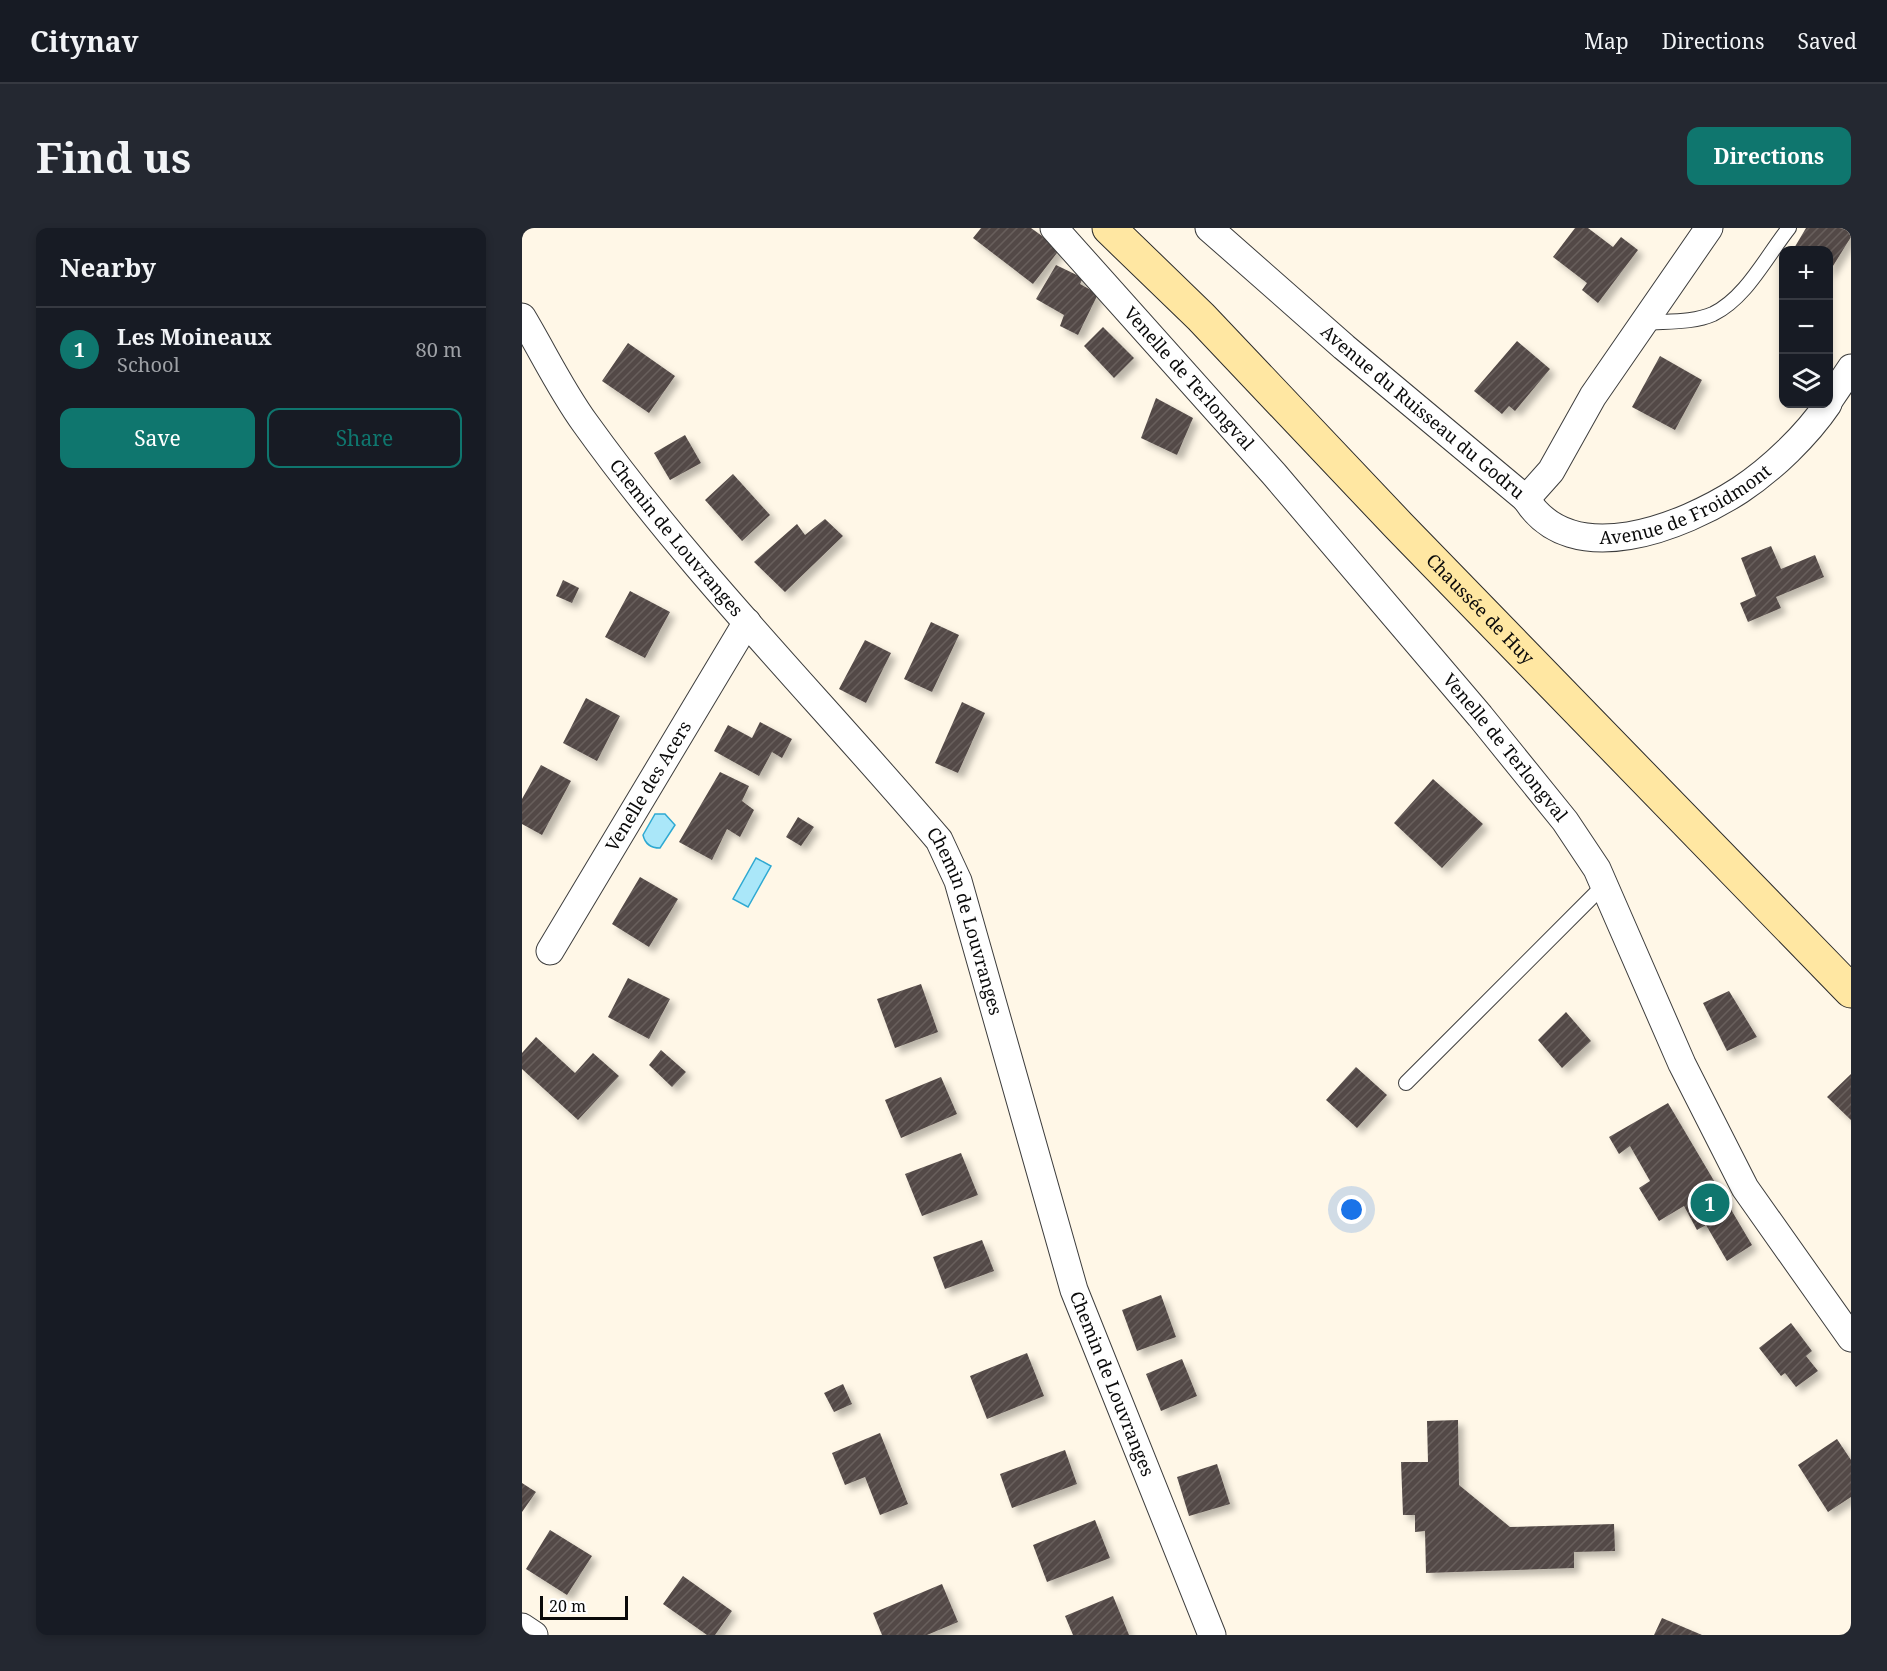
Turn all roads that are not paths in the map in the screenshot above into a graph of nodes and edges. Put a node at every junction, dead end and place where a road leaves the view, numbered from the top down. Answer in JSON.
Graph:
{"nodes":[{"id":1,"x":1054,"y":228,"type":"edge"},
{"id":2,"x":1109,"y":228,"type":"edge"},
{"id":3,"x":1209,"y":228,"type":"edge"},
{"id":4,"x":1789,"y":228,"type":"edge"},
{"id":5,"x":1700,"y":232,"type":"edge"},
{"id":6,"x":522,"y":317,"type":"edge"},
{"id":7,"x":1644,"y":323,"type":"junction"},
{"id":8,"x":1851,"y":368,"type":"edge"},
{"id":9,"x":1833,"y":395,"type":"edge"},
{"id":10,"x":1825,"y":408,"type":"edge"},
{"id":11,"x":1526,"y":499,"type":"junction"},
{"id":12,"x":747,"y":622,"type":"junction"},
{"id":13,"x":1603,"y":886,"type":"junction"},
{"id":14,"x":550,"y":951,"type":"dead end"},
{"id":15,"x":1851,"y":991,"type":"edge"},
{"id":16,"x":1406,"y":1083,"type":"dead end"},
{"id":17,"x":1851,"y":1338,"type":"edge"},
{"id":18,"x":522,"y":1627,"type":"edge"},
{"id":19,"x":534,"y":1635,"type":"edge"},
{"id":20,"x":1212,"y":1635,"type":"edge"}],
"edges":[{"from":1,"to":13,"type":"street","name":"Venelle de Terlongval"},
{"from":2,"to":15,"type":"main road","name":"Chaussée de Huy"},
{"from":3,"to":11,"type":"street","name":"Avenue du Ruisseau du Godru"},
{"from":4,"to":7,"type":"lane"},
{"from":5,"to":7,"type":"street","name":"Avenue du Ruisseau du Godru"},
{"from":6,"to":12,"type":"street","name":"Chemin de Louvranges"},
{"from":7,"to":11,"type":"street","name":"Avenue du Ruisseau du Godru"},
{"from":8,"to":9,"type":"street","name":"Avenue de Froidmont"},
{"from":10,"to":11,"type":"street","name":"Avenue de Froidmont"},
{"from":12,"to":14,"type":"street","name":"Venelle des Acers"},
{"from":12,"to":20,"type":"street","name":"Chemin de Louvranges"},
{"from":13,"to":16,"type":"lane"},
{"from":13,"to":17,"type":"street","name":"Venelle de Terlongval"},
{"from":18,"to":19,"type":"street"}]}
